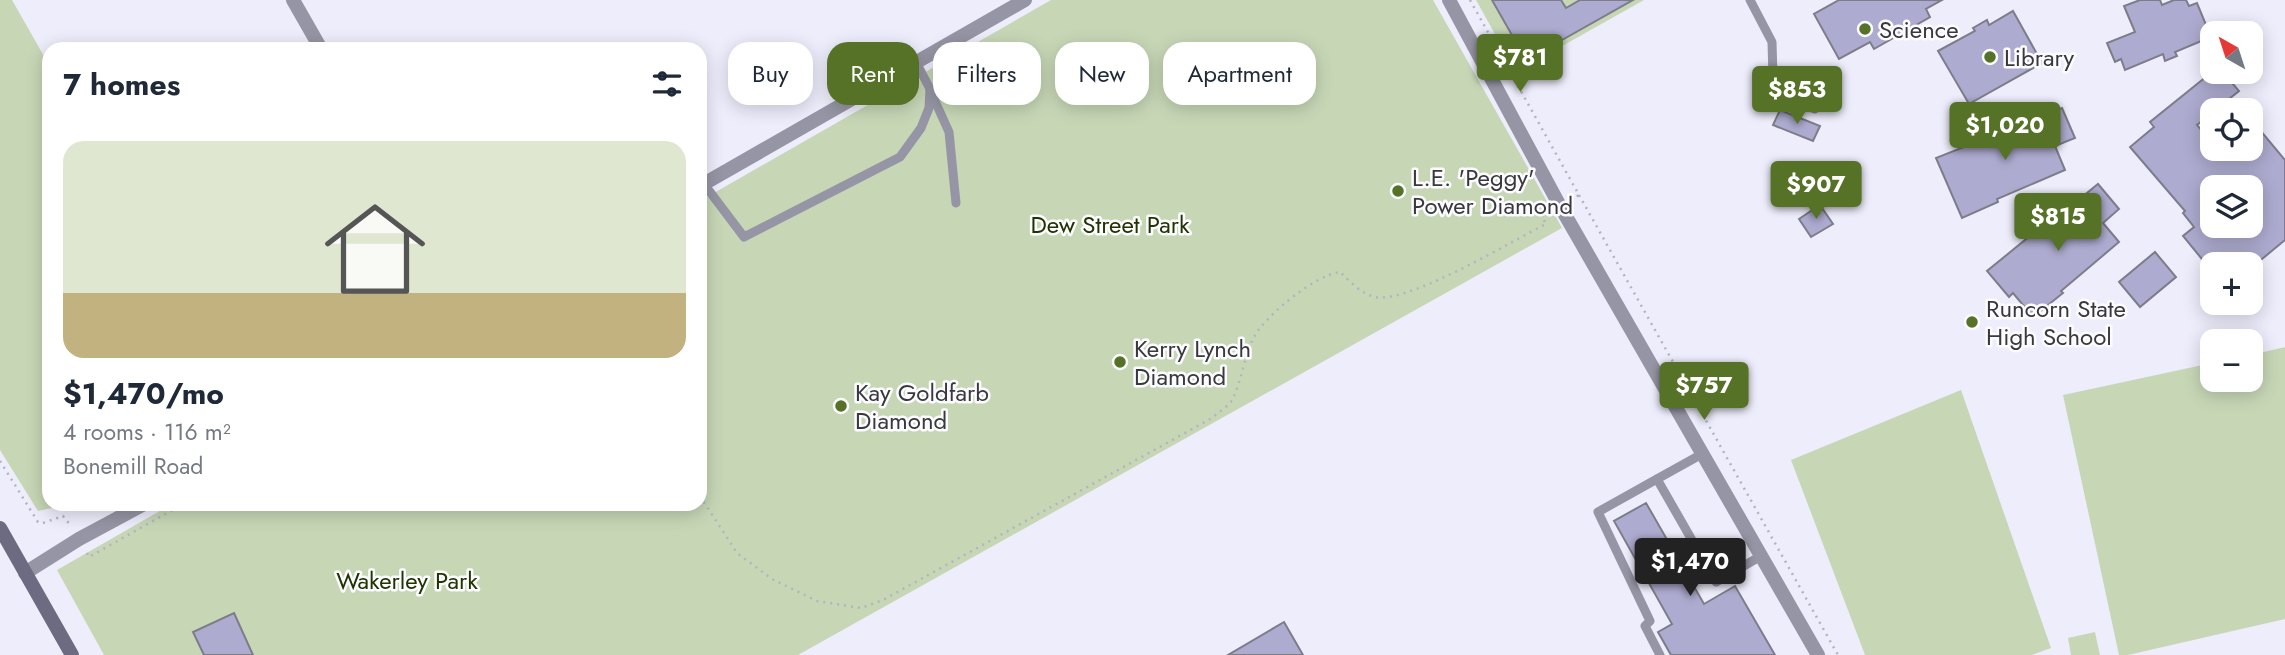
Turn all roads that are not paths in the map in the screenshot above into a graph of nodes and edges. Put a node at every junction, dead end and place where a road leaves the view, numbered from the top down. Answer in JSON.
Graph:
{"nodes":[{"id":1,"x":293,"y":0,"type":"edge"},
{"id":2,"x":1025,"y":0,"type":"edge"},
{"id":3,"x":1449,"y":0,"type":"edge"},
{"id":4,"x":1750,"y":0,"type":"edge"},
{"id":5,"x":317,"y":42,"type":"edge"},
{"id":6,"x":919,"y":60,"type":"edge"},
{"id":7,"x":919,"y":68,"type":"edge"},
{"id":8,"x":930,"y":89,"type":"junction"},
{"id":9,"x":841,"y":105,"type":"edge"},
{"id":10,"x":1815,"y":109,"type":"dead end"},
{"id":11,"x":707,"y":182,"type":"edge"},
{"id":12,"x":707,"y":191,"type":"edge"},
{"id":13,"x":956,"y":203,"type":"dead end"},
{"id":14,"x":1702,"y":454,"type":"junction"},
{"id":15,"x":1657,"y":479,"type":"junction"},
{"id":16,"x":131,"y":511,"type":"edge"},
{"id":17,"x":0,"y":528,"type":"edge"},
{"id":18,"x":1761,"y":556,"type":"junction"},
{"id":19,"x":25,"y":573,"type":"junction"},
{"id":20,"x":72,"y":655,"type":"edge"},
{"id":21,"x":1660,"y":655,"type":"edge"},
{"id":22,"x":1818,"y":655,"type":"edge"}],
"edges":[{"from":1,"to":5,"type":"street"},
{"from":2,"to":6,"type":"street"},
{"from":3,"to":14,"type":"street"},
{"from":4,"to":10,"type":"lane"},
{"from":7,"to":8,"type":"lane"},
{"from":8,"to":12,"type":"lane"},
{"from":8,"to":13,"type":"lane"},
{"from":9,"to":11,"type":"street"},
{"from":14,"to":15,"type":"lane"},
{"from":14,"to":18,"type":"street"},
{"from":15,"to":18,"type":"lane"},
{"from":15,"to":21,"type":"lane"},
{"from":16,"to":19,"type":"street"},
{"from":17,"to":19,"type":"street"},
{"from":18,"to":22,"type":"street"},
{"from":19,"to":20,"type":"street"}]}
